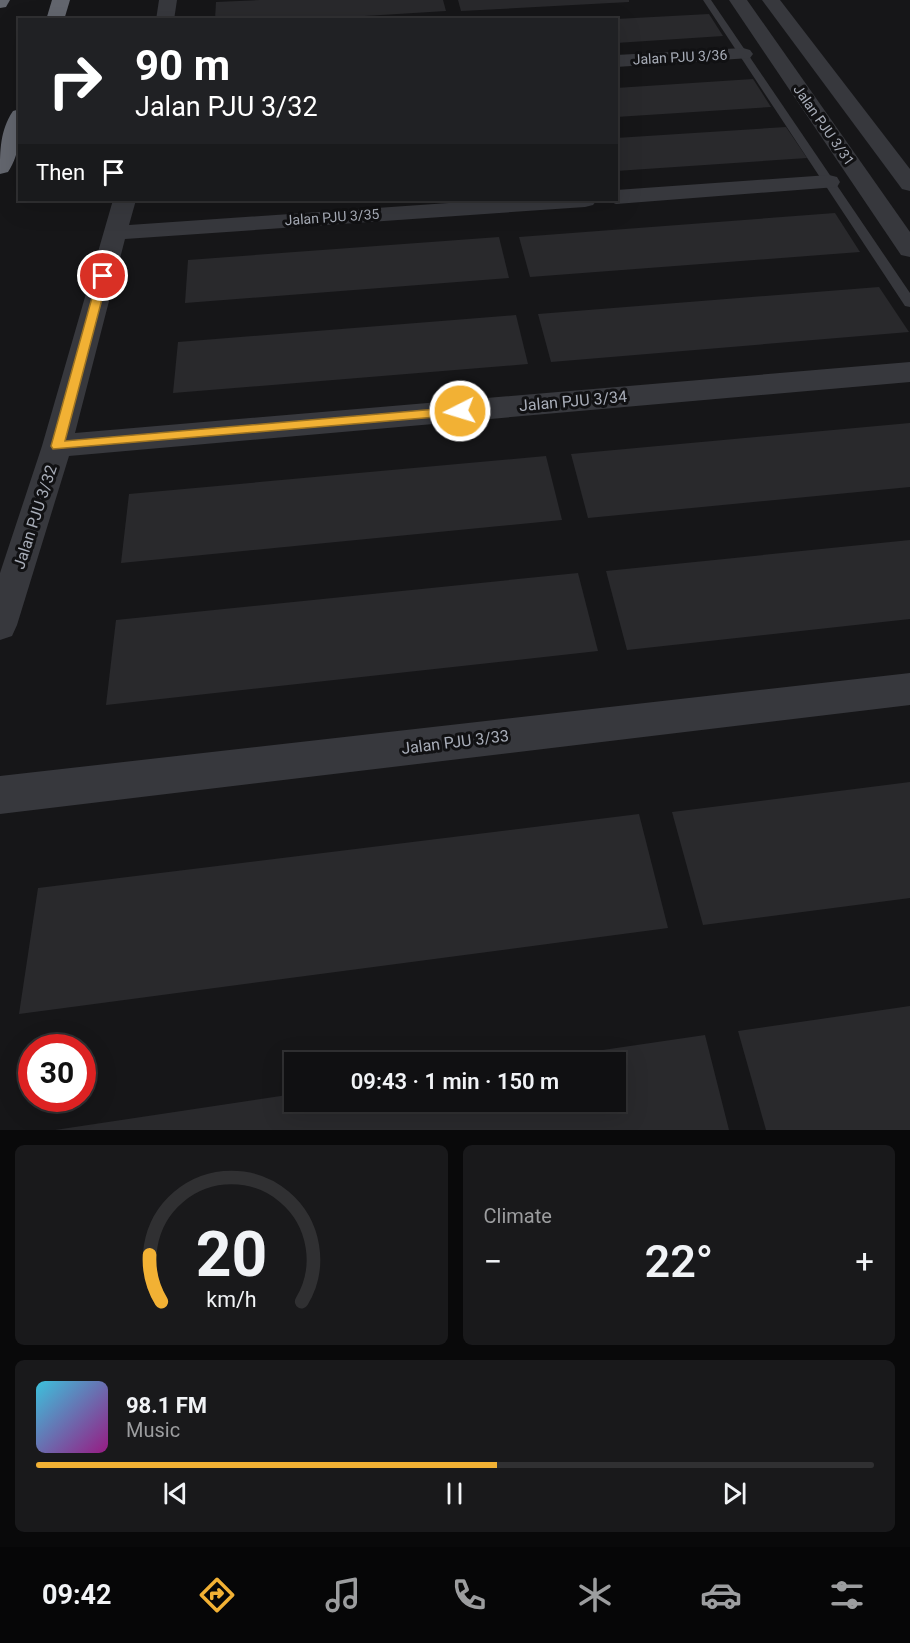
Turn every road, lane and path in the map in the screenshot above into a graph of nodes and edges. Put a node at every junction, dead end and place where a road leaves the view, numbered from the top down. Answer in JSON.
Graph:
{"nodes":[{"id":1,"x":61,"y":0,"type":"edge"},
{"id":2,"x":168,"y":0,"type":"edge"},
{"id":3,"x":707,"y":0,"type":"edge"},
{"id":4,"x":738,"y":0,"type":"edge"},
{"id":5,"x":771,"y":0,"type":"edge"},
{"id":6,"x":56,"y":18,"type":"edge"},
{"id":7,"x":165,"y":18,"type":"edge"},
{"id":8,"x":743,"y":54,"type":"junction"},
{"id":9,"x":618,"y":61,"type":"edge"},
{"id":10,"x":18,"y":120,"type":"edge"},
{"id":11,"x":0,"y":167,"type":"edge"},
{"id":12,"x":829,"y":182,"type":"junction"},
{"id":13,"x":910,"y":184,"type":"edge"},
{"id":14,"x":618,"y":197,"type":"edge"},
{"id":15,"x":124,"y":201,"type":"edge"},
{"id":16,"x":571,"y":201,"type":"edge"},
{"id":17,"x":114,"y":233,"type":"junction"},
{"id":18,"x":910,"y":250,"type":"edge"},
{"id":19,"x":910,"y":303,"type":"edge"},
{"id":20,"x":910,"y":372,"type":"edge"},
{"id":21,"x":57,"y":446,"type":"junction"},
{"id":22,"x":0,"y":625,"type":"edge"},
{"id":23,"x":910,"y":689,"type":"edge"},
{"id":24,"x":0,"y":795,"type":"edge"}],
"edges":[{"from":1,"to":6,"type":"highway"},
{"from":2,"to":7,"type":"street"},
{"from":3,"to":8,"type":"lane"},
{"from":4,"to":18,"type":"street","name":"Jalan PJU 3/31"},
{"from":5,"to":13,"type":"street","name":"Jalan PJU 3/31"},
{"from":8,"to":9,"type":"street","name":"Jalan PJU 3/36"},
{"from":8,"to":12,"type":"lane"},
{"from":10,"to":11,"type":"highway"},
{"from":12,"to":14,"type":"street"},
{"from":12,"to":19,"type":"lane"},
{"from":15,"to":17,"type":"street","name":"Jalan PJU 3/32"},
{"from":16,"to":17,"type":"street","name":"Jalan PJU 3/35"},
{"from":17,"to":21,"type":"street","name":"Jalan PJU 3/32"},
{"from":20,"to":21,"type":"street","name":"Jalan PJU 3/34"},
{"from":21,"to":22,"type":"street","name":"Jalan PJU 3/32"},
{"from":23,"to":24,"type":"street","name":"Jalan PJU 3/33"}]}
